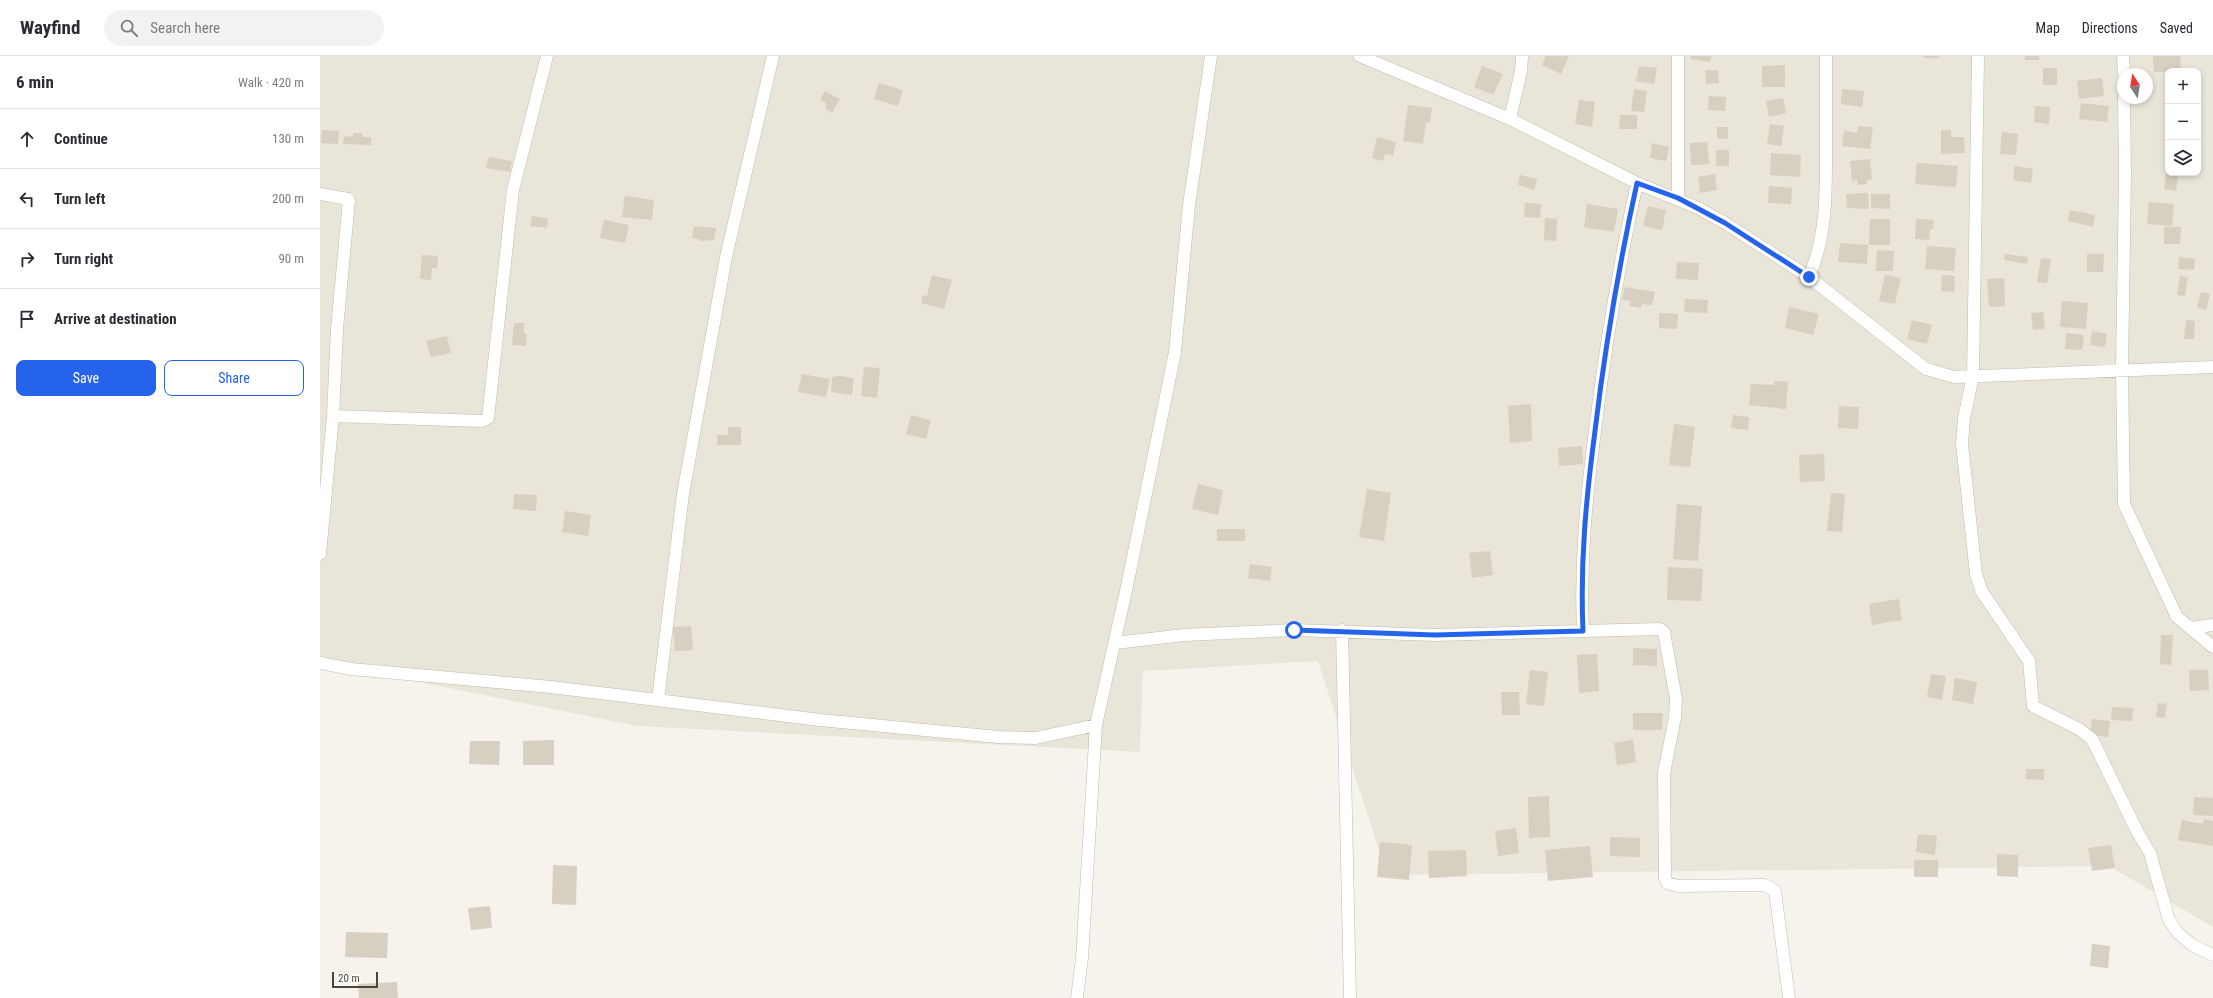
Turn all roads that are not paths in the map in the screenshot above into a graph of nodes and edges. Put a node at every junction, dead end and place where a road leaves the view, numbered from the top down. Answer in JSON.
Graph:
{"nodes":[{"id":1,"x":547,"y":56,"type":"edge"},
{"id":2,"x":773,"y":56,"type":"edge"},
{"id":3,"x":1211,"y":56,"type":"edge"},
{"id":4,"x":1360,"y":56,"type":"edge"},
{"id":5,"x":1522,"y":56,"type":"edge"},
{"id":6,"x":1678,"y":56,"type":"edge"},
{"id":7,"x":1826,"y":56,"type":"edge"},
{"id":8,"x":1978,"y":56,"type":"edge"},
{"id":9,"x":2124,"y":56,"type":"edge"},
{"id":10,"x":2124,"y":68,"type":"edge"},
{"id":11,"x":2124,"y":104,"type":"edge"},
{"id":12,"x":1510,"y":119,"type":"junction"},
{"id":13,"x":1637,"y":183,"type":"junction"},
{"id":14,"x":320,"y":194,"type":"edge"},
{"id":15,"x":1678,"y":198,"type":"junction"},
{"id":16,"x":1809,"y":277,"type":"junction"},
{"id":17,"x":2213,"y":367,"type":"edge"},
{"id":18,"x":2122,"y":370,"type":"junction"},
{"id":19,"x":1973,"y":376,"type":"junction"},
{"id":20,"x":333,"y":416,"type":"junction"},
{"id":21,"x":320,"y":554,"type":"edge"},
{"id":22,"x":2213,"y":625,"type":"edge"},
{"id":23,"x":2190,"y":628,"type":"junction"},
{"id":24,"x":1342,"y":630,"type":"junction"},
{"id":25,"x":1583,"y":631,"type":"junction"},
{"id":26,"x":1114,"y":642,"type":"junction"},
{"id":27,"x":2213,"y":646,"type":"edge"},
{"id":28,"x":320,"y":663,"type":"edge"},
{"id":29,"x":658,"y":700,"type":"junction"},
{"id":30,"x":1096,"y":725,"type":"junction"},
{"id":31,"x":2213,"y":955,"type":"edge"},
{"id":32,"x":1076,"y":998,"type":"edge"},
{"id":33,"x":1350,"y":998,"type":"edge"},
{"id":34,"x":1789,"y":998,"type":"edge"}],
"edges":[{"from":1,"to":20,"type":"street"},
{"from":2,"to":29,"type":"street"},
{"from":3,"to":26,"type":"street"},
{"from":4,"to":12,"type":"street"},
{"from":5,"to":12,"type":"street"},
{"from":6,"to":15,"type":"street"},
{"from":7,"to":16,"type":"street"},
{"from":8,"to":19,"type":"street"},
{"from":9,"to":10,"type":"street"},
{"from":11,"to":18,"type":"street"},
{"from":12,"to":13,"type":"street"},
{"from":13,"to":15,"type":"street"},
{"from":13,"to":25,"type":"street"},
{"from":14,"to":20,"type":"street"},
{"from":15,"to":16,"type":"street"},
{"from":16,"to":19,"type":"street"},
{"from":17,"to":18,"type":"street"},
{"from":18,"to":19,"type":"street"},
{"from":18,"to":23,"type":"street"},
{"from":19,"to":31,"type":"street"},
{"from":20,"to":21,"type":"street"},
{"from":22,"to":23,"type":"street"},
{"from":23,"to":27,"type":"street"},
{"from":24,"to":25,"type":"street"},
{"from":24,"to":26,"type":"street"},
{"from":24,"to":33,"type":"street"},
{"from":25,"to":34,"type":"street"},
{"from":26,"to":30,"type":"street"},
{"from":28,"to":29,"type":"street"},
{"from":29,"to":30,"type":"street"},
{"from":30,"to":32,"type":"street"}]}
